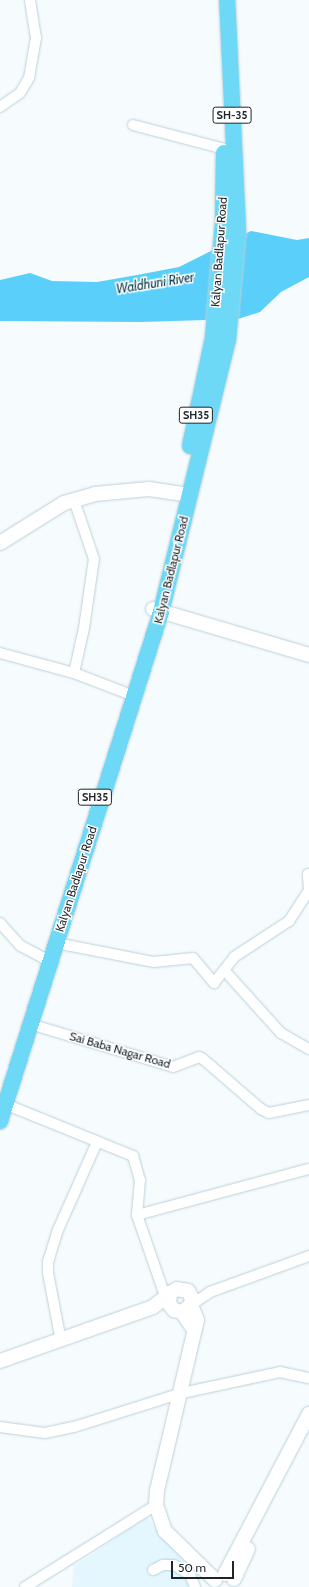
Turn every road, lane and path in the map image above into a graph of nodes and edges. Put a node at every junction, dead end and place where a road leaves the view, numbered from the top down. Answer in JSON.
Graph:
{"nodes":[{"id":1,"x":30,"y":0,"type":"edge"},
{"id":2,"x":218,"y":0,"type":"edge"},
{"id":3,"x":227,"y":0,"type":"edge"},
{"id":4,"x":0,"y":107,"type":"edge"},
{"id":5,"x":133,"y":125,"type":"dead end"},
{"id":6,"x":229,"y":150,"type":"junction"},
{"id":7,"x":220,"y":339,"type":"junction"},
{"id":8,"x":185,"y":494,"type":"junction"},
{"id":9,"x":74,"y":500,"type":"junction"},
{"id":10,"x":0,"y":543,"type":"edge"},
{"id":11,"x":157,"y":610,"type":"junction"},
{"id":12,"x":0,"y":653,"type":"edge"},
{"id":13,"x":309,"y":655,"type":"edge"},
{"id":14,"x":74,"y":673,"type":"junction"},
{"id":15,"x":132,"y":695,"type":"junction"},
{"id":16,"x":308,"y":874,"type":"dead end"},
{"id":17,"x":0,"y":923,"type":"edge"},
{"id":18,"x":56,"y":943,"type":"junction"},
{"id":19,"x":46,"y":959,"type":"junction"},
{"id":20,"x":224,"y":970,"type":"junction"},
{"id":21,"x":30,"y":1024,"type":"junction"},
{"id":22,"x":309,"y":1048,"type":"edge"},
{"id":23,"x":2,"y":1102,"type":"edge"},
{"id":24,"x":309,"y":1105,"type":"edge"},
{"id":25,"x":0,"y":1121,"type":"edge"},
{"id":26,"x":97,"y":1142,"type":"junction"},
{"id":27,"x":309,"y":1169,"type":"edge"},
{"id":28,"x":137,"y":1214,"type":"junction"},
{"id":29,"x":309,"y":1256,"type":"edge"},
{"id":30,"x":178,"y":1291,"type":"junction"},
{"id":31,"x":210,"y":1292,"type":"junction"},
{"id":32,"x":153,"y":1307,"type":"junction"},
{"id":33,"x":181,"y":1308,"type":"junction"},
{"id":34,"x":61,"y":1341,"type":"junction"},
{"id":35,"x":0,"y":1361,"type":"edge"},
{"id":36,"x":309,"y":1378,"type":"edge"},
{"id":37,"x":182,"y":1393,"type":"junction"},
{"id":38,"x":309,"y":1414,"type":"edge"},
{"id":39,"x":0,"y":1427,"type":"edge"},
{"id":40,"x":305,"y":1437,"type":"edge"},
{"id":41,"x":156,"y":1505,"type":"junction"},
{"id":42,"x":153,"y":1570,"type":"dead end"},
{"id":43,"x":225,"y":1581,"type":"edge"},
{"id":44,"x":25,"y":1587,"type":"edge"},
{"id":45,"x":195,"y":1587,"type":"edge"}],
"edges":[{"from":1,"to":4,"type":"street"},
{"from":2,"to":6,"type":"main road","name":"Kalyan Badlapur Road","number":"SH-35"},
{"from":3,"to":6,"type":"main road","name":"Kalyan Badlapur Road","number":"SH-35"},
{"from":5,"to":6,"type":"street"},
{"from":6,"to":7,"type":"main road","name":"Kalyan Badlapur Road","number":"SH-35"},
{"from":6,"to":7,"type":"main road","name":"Kalyan Badlapur Road","number":"SH-35"},
{"from":7,"to":8,"type":"main road","name":"Kalyan Badlapur Road","number":"SH35"},
{"from":8,"to":9,"type":"street"},
{"from":8,"to":11,"type":"main road","name":"Kalyan Badlapur Road","number":"SH35"},
{"from":9,"to":10,"type":"street"},
{"from":9,"to":14,"type":"street"},
{"from":11,"to":13,"type":"street"},
{"from":11,"to":15,"type":"main road","name":"Kalyan Badlapur Road","number":"SH35"},
{"from":12,"to":14,"type":"street"},
{"from":14,"to":15,"type":"street"},
{"from":15,"to":18,"type":"main road","name":"Kalyan Badlapur Road","number":"SH35"},
{"from":15,"to":19,"type":"main road","name":"Kalyan Badlapur Road","number":"SH35"},
{"from":16,"to":20,"type":"street"},
{"from":17,"to":19,"type":"street"},
{"from":18,"to":19,"type":"main road","name":"Kalyan Badlapur Road","number":"SH35"},
{"from":18,"to":20,"type":"street"},
{"from":19,"to":21,"type":"main road","name":"Kalyan Badlapur Road","number":"SH35"},
{"from":19,"to":23,"type":"main road","name":"Kalyan Badlapur Road","number":"SH35"},
{"from":20,"to":22,"type":"street"},
{"from":21,"to":23,"type":"main road","name":"Kalyan Badlapur Road","number":"SH35"},
{"from":21,"to":24,"type":"street","name":"Sai Baba Nagar Road"},
{"from":23,"to":25,"type":"main road","name":"Kalyan Badlapur Road","number":"SH35"},
{"from":23,"to":26,"type":"street"},
{"from":26,"to":28,"type":"street"},
{"from":26,"to":34,"type":"street"},
{"from":27,"to":28,"type":"street"},
{"from":28,"to":30,"type":"street"},
{"from":29,"to":31,"type":"street"},
{"from":30,"to":31,"type":"street"},
{"from":30,"to":32,"type":"street"},
{"from":30,"to":33,"type":"street"},
{"from":30,"to":33,"type":"street"},
{"from":31,"to":33,"type":"street"},
{"from":32,"to":33,"type":"street"},
{"from":32,"to":34,"type":"street"},
{"from":33,"to":37,"type":"street"},
{"from":34,"to":35,"type":"street"},
{"from":36,"to":37,"type":"street"},
{"from":37,"to":39,"type":"street"},
{"from":37,"to":41,"type":"street"},
{"from":38,"to":40,"type":"street"},
{"from":40,"to":43,"type":"street"},
{"from":41,"to":43,"type":"street"},
{"from":41,"to":44,"type":"street"},
{"from":42,"to":45,"type":"street"}]}
